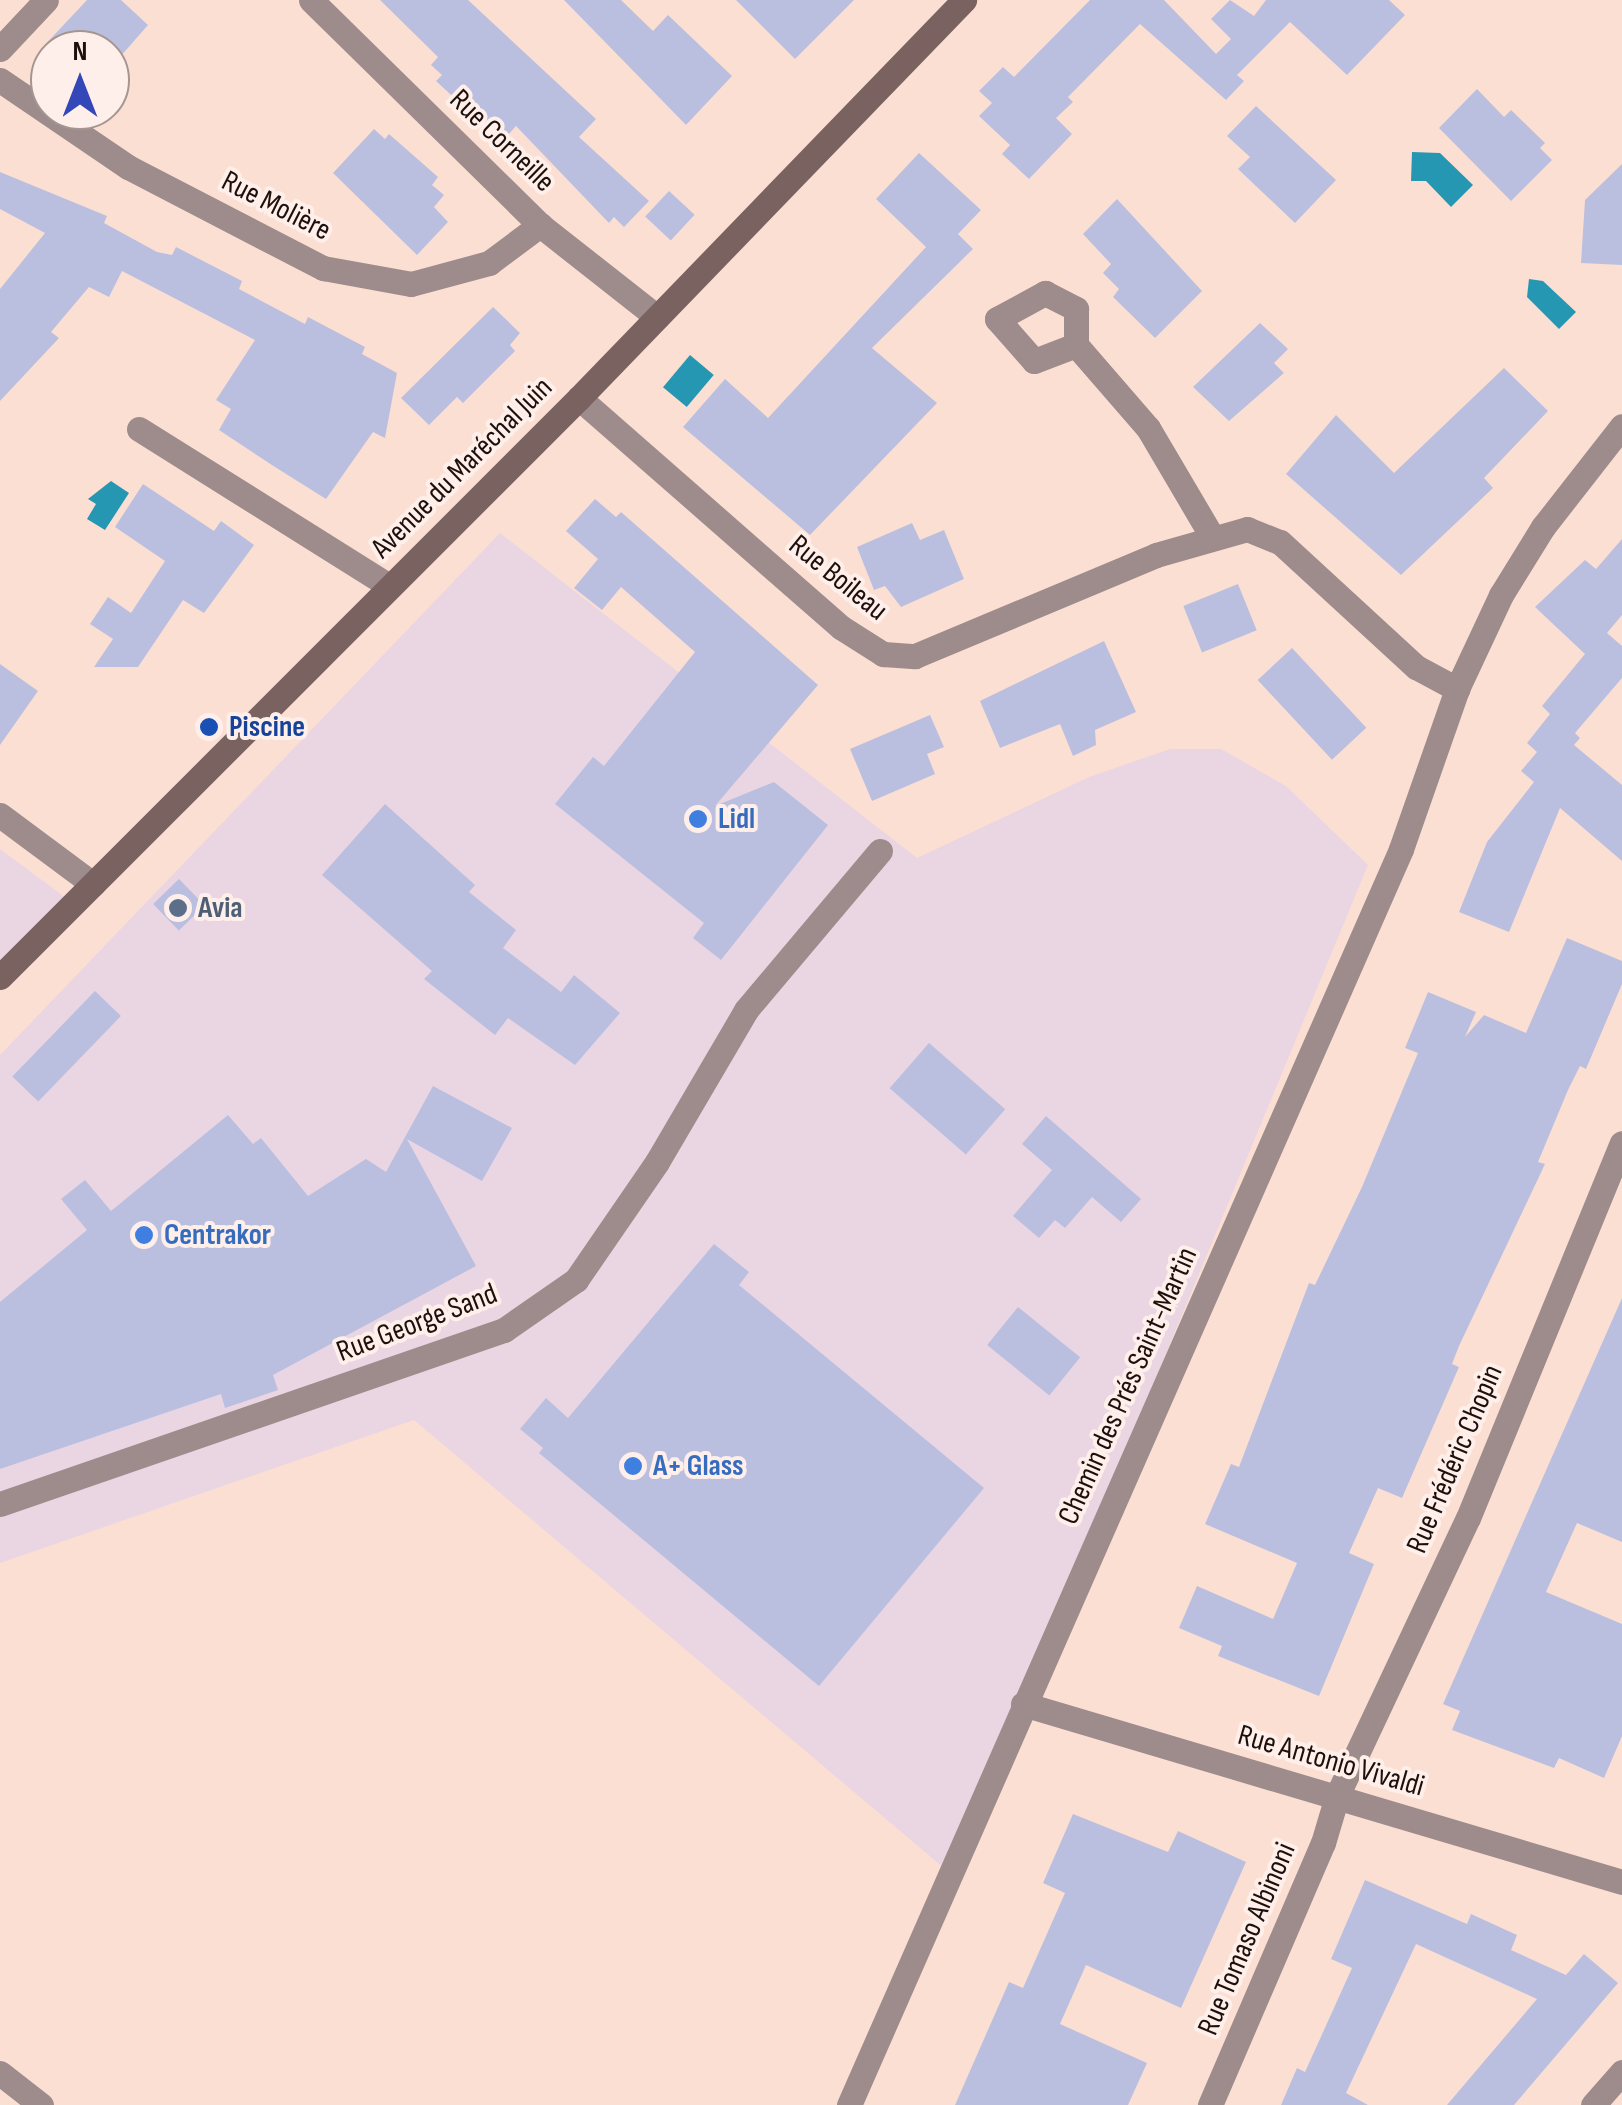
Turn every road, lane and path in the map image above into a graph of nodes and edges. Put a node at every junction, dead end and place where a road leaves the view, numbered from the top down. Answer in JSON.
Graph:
{"nodes":[{"id":1,"x":46,"y":0,"type":"edge"},
{"id":2,"x":311,"y":0,"type":"edge"},
{"id":3,"x":964,"y":0,"type":"edge"},
{"id":4,"x":0,"y":49,"type":"edge"},
{"id":5,"x":0,"y":80,"type":"edge"},
{"id":6,"x":540,"y":225,"type":"junction"},
{"id":7,"x":657,"y":318,"type":"junction"},
{"id":8,"x":1076,"y":346,"type":"dead end"},
{"id":9,"x":579,"y":398,"type":"junction"},
{"id":10,"x":1622,"y":426,"type":"edge"},
{"id":11,"x":139,"y":429,"type":"dead end"},
{"id":12,"x":1602,"y":448,"type":"junction"},
{"id":13,"x":1622,"y":466,"type":"edge"},
{"id":14,"x":1211,"y":535,"type":"junction"},
{"id":15,"x":389,"y":586,"type":"junction"},
{"id":16,"x":1457,"y":690,"type":"junction"},
{"id":17,"x":0,"y":814,"type":"edge"},
{"id":18,"x":880,"y":851,"type":"dead end"},
{"id":19,"x":93,"y":884,"type":"junction"},
{"id":20,"x":0,"y":978,"type":"edge"},
{"id":21,"x":1620,"y":1155,"type":"edge"},
{"id":22,"x":0,"y":1504,"type":"edge"},
{"id":23,"x":1023,"y":1704,"type":"junction"},
{"id":24,"x":1337,"y":1796,"type":"junction"},
{"id":25,"x":1622,"y":1882,"type":"edge"},
{"id":26,"x":1622,"y":2072,"type":"edge"},
{"id":27,"x":0,"y":2073,"type":"edge"},
{"id":28,"x":42,"y":2105,"type":"edge"},
{"id":29,"x":849,"y":2105,"type":"edge"},
{"id":30,"x":1210,"y":2105,"type":"edge"},
{"id":31,"x":1593,"y":2105,"type":"edge"}],
"edges":[{"from":1,"to":4,"type":"street"},
{"from":2,"to":6,"type":"street","name":"Rue Corneille"},
{"from":3,"to":7,"type":"main road","name":"Avenue du Maréchal Juin"},
{"from":5,"to":6,"type":"street","name":"Rue Molière"},
{"from":6,"to":7,"type":"street","name":"Rue Corneille"},
{"from":7,"to":9,"type":"main road","name":"Avenue du Maréchal Juin"},
{"from":8,"to":14,"type":"street"},
{"from":9,"to":14,"type":"street","name":"Rue Boileau"},
{"from":9,"to":15,"type":"main road","name":"Avenue du Maréchal Juin"},
{"from":10,"to":12,"type":"street","name":"Chemin des Prés Saint-Martin"},
{"from":11,"to":15,"type":"street"},
{"from":12,"to":13,"type":"street"},
{"from":12,"to":16,"type":"street","name":"Chemin des Prés Saint-Martin"},
{"from":14,"to":16,"type":"street","name":"Rue Boileau"},
{"from":15,"to":19,"type":"main road","name":"Avenue du Maréchal Juin"},
{"from":16,"to":23,"type":"street","name":"Chemin des Prés Saint-Martin"},
{"from":17,"to":19,"type":"street"},
{"from":18,"to":22,"type":"street","name":"Rue George Sand"},
{"from":19,"to":20,"type":"main road","name":"Avenue du Maréchal Juin"},
{"from":21,"to":24,"type":"street","name":"Rue Frédéric Chopin"},
{"from":23,"to":24,"type":"street","name":"Rue Antonio Vivaldi"},
{"from":23,"to":29,"type":"street","name":"Chemin des Prés Saint-Martin"},
{"from":24,"to":25,"type":"street","name":"Rue Antonio Vivaldi"},
{"from":24,"to":30,"type":"street","name":"Rue Tomaso Albinoni"},
{"from":26,"to":31,"type":"street"},
{"from":27,"to":28,"type":"street"}]}
